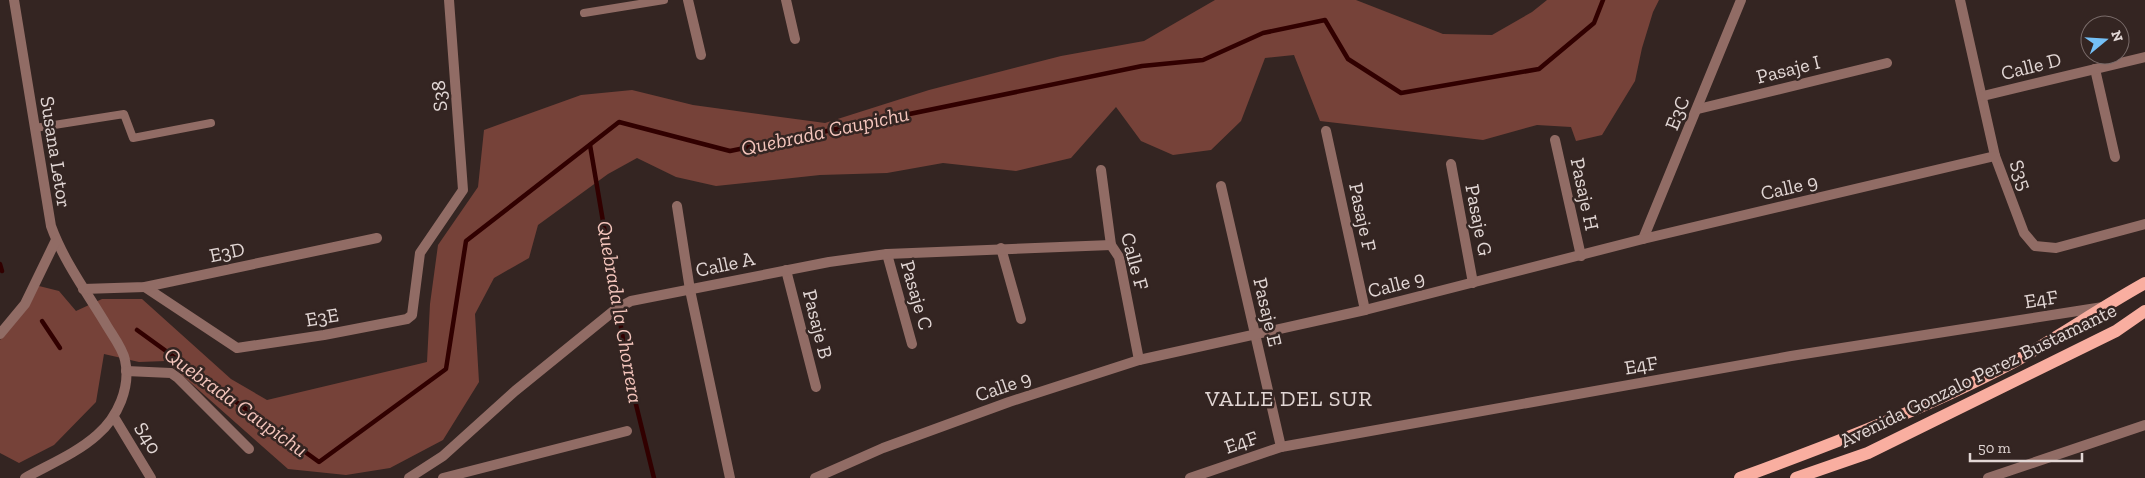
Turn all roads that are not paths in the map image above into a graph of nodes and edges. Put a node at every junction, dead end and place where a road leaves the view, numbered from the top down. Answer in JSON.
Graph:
{"nodes":[{"id":1,"x":14,"y":0,"type":"edge"},
{"id":2,"x":449,"y":0,"type":"edge"},
{"id":3,"x":664,"y":0,"type":"edge"},
{"id":4,"x":688,"y":0,"type":"edge"},
{"id":5,"x":786,"y":0,"type":"edge"},
{"id":6,"x":1741,"y":0,"type":"edge"},
{"id":7,"x":1960,"y":0,"type":"edge"},
{"id":8,"x":584,"y":13,"type":"dead end"},
{"id":9,"x":795,"y":39,"type":"dead end"},
{"id":10,"x":701,"y":56,"type":"dead end"},
{"id":11,"x":2145,"y":57,"type":"edge"},
{"id":12,"x":1887,"y":63,"type":"dead end"},
{"id":13,"x":2095,"y":69,"type":"junction"},
{"id":14,"x":1983,"y":96,"type":"junction"},
{"id":15,"x":1698,"y":109,"type":"junction"},
{"id":16,"x":211,"y":123,"type":"dead end"},
{"id":17,"x":35,"y":128,"type":"junction"},
{"id":18,"x":1326,"y":131,"type":"dead end"},
{"id":19,"x":1555,"y":140,"type":"dead end"},
{"id":20,"x":1995,"y":156,"type":"junction"},
{"id":21,"x":2115,"y":157,"type":"dead end"},
{"id":22,"x":1451,"y":164,"type":"dead end"},
{"id":23,"x":1101,"y":170,"type":"dead end"},
{"id":24,"x":1221,"y":186,"type":"dead end"},
{"id":25,"x":677,"y":206,"type":"dead end"},
{"id":26,"x":2145,"y":224,"type":"edge"},
{"id":27,"x":377,"y":238,"type":"dead end"},
{"id":28,"x":1643,"y":239,"type":"junction"},
{"id":29,"x":56,"y":240,"type":"junction"},
{"id":30,"x":1111,"y":245,"type":"junction"},
{"id":31,"x":1001,"y":248,"type":"junction"},
{"id":32,"x":887,"y":254,"type":"junction"},
{"id":33,"x":1581,"y":256,"type":"junction"},
{"id":34,"x":786,"y":270,"type":"junction"},
{"id":35,"x":2145,"y":282,"type":"edge"},
{"id":36,"x":1473,"y":283,"type":"junction"},
{"id":37,"x":146,"y":287,"type":"junction"},
{"id":38,"x":84,"y":289,"type":"junction"},
{"id":39,"x":690,"y":290,"type":"junction"},
{"id":40,"x":2104,"y":307,"type":"junction"},
{"id":41,"x":1365,"y":310,"type":"junction"},
{"id":42,"x":2145,"y":311,"type":"edge"},
{"id":43,"x":412,"y":316,"type":"joint"},
{"id":44,"x":1021,"y":319,"type":"dead end"},
{"id":45,"x":0,"y":334,"type":"edge"},
{"id":46,"x":1256,"y":336,"type":"junction"},
{"id":47,"x":912,"y":344,"type":"dead end"},
{"id":48,"x":1139,"y":360,"type":"junction"},
{"id":49,"x":126,"y":371,"type":"junction"},
{"id":50,"x":816,"y":387,"type":"dead end"},
{"id":51,"x":114,"y":417,"type":"junction"},
{"id":52,"x":2145,"y":426,"type":"edge"},
{"id":53,"x":627,"y":431,"type":"dead end"},
{"id":54,"x":1280,"y":447,"type":"junction"},
{"id":55,"x":249,"y":449,"type":"dead end"},
{"id":56,"x":25,"y":478,"type":"edge"},
{"id":57,"x":152,"y":478,"type":"edge"},
{"id":58,"x":409,"y":478,"type":"edge"},
{"id":59,"x":444,"y":478,"type":"edge"},
{"id":60,"x":730,"y":478,"type":"edge"},
{"id":61,"x":815,"y":478,"type":"edge"},
{"id":62,"x":1190,"y":478,"type":"edge"},
{"id":63,"x":1740,"y":478,"type":"edge"},
{"id":64,"x":1796,"y":478,"type":"edge"},
{"id":65,"x":1988,"y":478,"type":"edge"}],
"edges":[{"from":1,"to":17,"type":"street","name":"Susana Letor"},
{"from":2,"to":43,"type":"street","name":"S38"},
{"from":3,"to":8,"type":"lane"},
{"from":4,"to":10,"type":"street"},
{"from":5,"to":9,"type":"street"},
{"from":6,"to":15,"type":"street","name":"E3C"},
{"from":7,"to":14,"type":"street","name":"S35"},
{"from":11,"to":13,"type":"street","name":"Calle D"},
{"from":12,"to":15,"type":"street","name":"Pasaje I"},
{"from":13,"to":14,"type":"street","name":"Calle D"},
{"from":13,"to":21,"type":"street"},
{"from":14,"to":20,"type":"street","name":"S35"},
{"from":15,"to":28,"type":"street","name":"E3C"},
{"from":16,"to":17,"type":"lane"},
{"from":17,"to":29,"type":"street","name":"Susana Letor"},
{"from":18,"to":41,"type":"street","name":"Pasaje F"},
{"from":19,"to":33,"type":"street","name":"Pasaje H"},
{"from":20,"to":26,"type":"street","name":"S35"},
{"from":20,"to":28,"type":"street","name":"Calle 9"},
{"from":22,"to":36,"type":"street","name":"Pasaje G"},
{"from":23,"to":30,"type":"street","name":"Calle F"},
{"from":24,"to":46,"type":"street","name":"Pasaje E"},
{"from":25,"to":39,"type":"street"},
{"from":27,"to":37,"type":"street","name":"E3D"},
{"from":28,"to":33,"type":"street","name":"Calle 9"},
{"from":29,"to":38,"type":"street","name":"Susana Letor"},
{"from":29,"to":45,"type":"street"},
{"from":30,"to":31,"type":"street","name":"Calle A"},
{"from":30,"to":48,"type":"street","name":"Calle F"},
{"from":31,"to":32,"type":"street","name":"Calle A"},
{"from":31,"to":44,"type":"street"},
{"from":32,"to":34,"type":"street","name":"Calle A"},
{"from":32,"to":47,"type":"street","name":"Pasaje C"},
{"from":33,"to":36,"type":"street","name":"Calle 9"},
{"from":34,"to":39,"type":"street","name":"Calle A"},
{"from":34,"to":50,"type":"street","name":"Pasaje B"},
{"from":35,"to":40,"type":"main road","name":"Avenida Gonzalo Perez Bustamante"},
{"from":36,"to":41,"type":"street","name":"Calle 9"},
{"from":37,"to":38,"type":"street","name":"E3D"},
{"from":37,"to":43,"type":"street","name":"E3E"},
{"from":38,"to":49,"type":"street","name":"Susana Letor"},
{"from":39,"to":58,"type":"street","name":"Calle A"},
{"from":39,"to":60,"type":"street"},
{"from":40,"to":54,"type":"street","name":"E4F"},
{"from":40,"to":63,"type":"main road","name":"Avenida Gonzalo Perez Bustamante"},
{"from":41,"to":46,"type":"street","name":"Calle 9"},
{"from":42,"to":64,"type":"main road","name":"Avenida Gonzalo Perez Bustamante"},
{"from":46,"to":48,"type":"street","name":"Calle 9"},
{"from":46,"to":54,"type":"street","name":"Pasaje E"},
{"from":48,"to":61,"type":"street","name":"Calle 9"},
{"from":49,"to":51,"type":"street"},
{"from":49,"to":55,"type":"street"},
{"from":51,"to":56,"type":"street"},
{"from":51,"to":57,"type":"street","name":"S40"},
{"from":52,"to":65,"type":"street"},
{"from":53,"to":59,"type":"street"},
{"from":54,"to":62,"type":"street","name":"E4F"}]}
